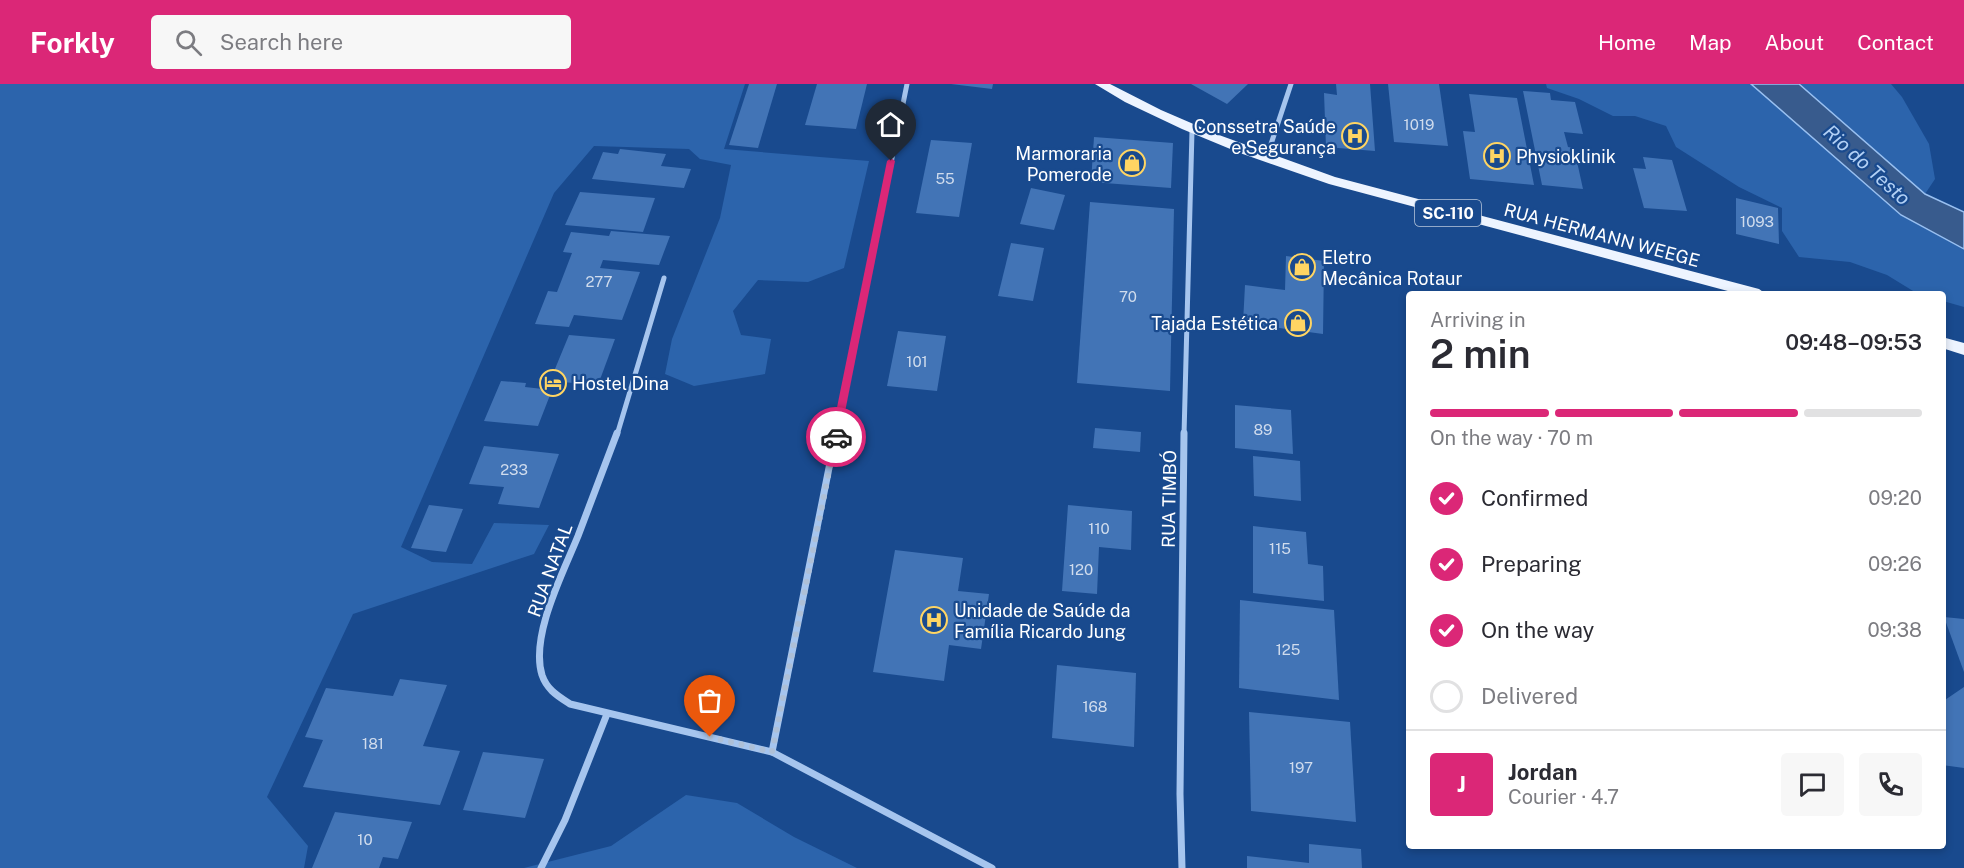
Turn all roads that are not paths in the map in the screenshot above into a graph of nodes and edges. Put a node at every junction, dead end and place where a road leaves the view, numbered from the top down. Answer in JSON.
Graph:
{"nodes":[{"id":1,"x":907,"y":84,"type":"edge"},
{"id":2,"x":1101,"y":84,"type":"edge"},
{"id":3,"x":1291,"y":84,"type":"edge"},
{"id":4,"x":1192,"y":131,"type":"junction"},
{"id":5,"x":1266,"y":159,"type":"junction"},
{"id":6,"x":664,"y":278,"type":"dead end"},
{"id":7,"x":1747,"y":291,"type":"edge"},
{"id":8,"x":1946,"y":343,"type":"edge"},
{"id":9,"x":1964,"y":349,"type":"edge"},
{"id":10,"x":607,"y":714,"type":"junction"},
{"id":11,"x":772,"y":752,"type":"junction"},
{"id":12,"x":541,"y":868,"type":"edge"},
{"id":13,"x":992,"y":868,"type":"edge"},
{"id":14,"x":1182,"y":868,"type":"edge"}],
"edges":[{"from":1,"to":11,"type":"street"},
{"from":2,"to":4,"type":"main road","name":"RUA HERMANN WEEGE","number":"SC-110"},
{"from":3,"to":5,"type":"street"},
{"from":4,"to":5,"type":"main road","name":"RUA HERMANN WEEGE","number":"SC-110"},
{"from":4,"to":14,"type":"street","name":"RUA TIMBÓ"},
{"from":5,"to":7,"type":"main road","name":"RUA HERMANN WEEGE","number":"SC-110"},
{"from":6,"to":10,"type":"street","name":"RUA NATAL"},
{"from":8,"to":9,"type":"main road"},
{"from":10,"to":11,"type":"street","name":"RUA NATAL"},
{"from":10,"to":12,"type":"street"},
{"from":11,"to":13,"type":"street","name":"RUA NATAL"}]}
